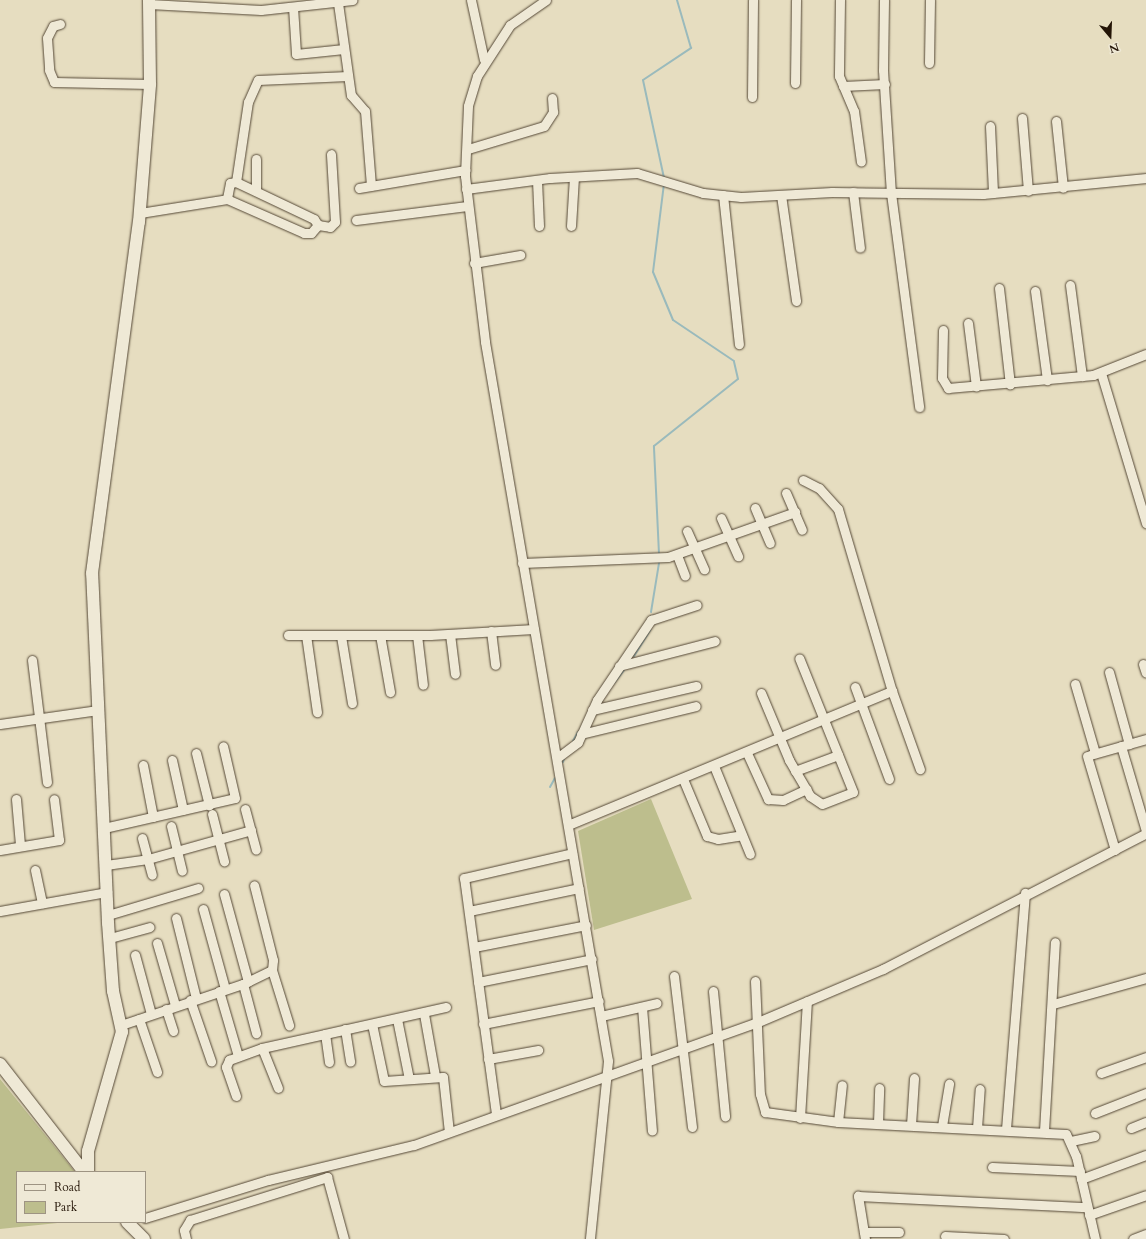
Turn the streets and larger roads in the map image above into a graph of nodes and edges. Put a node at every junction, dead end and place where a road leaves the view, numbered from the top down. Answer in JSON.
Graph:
{"nodes":[{"id":1,"x":352,"y":0,"type":"edge"},
{"id":2,"x":471,"y":0,"type":"edge"},
{"id":3,"x":546,"y":0,"type":"edge"},
{"id":4,"x":753,"y":0,"type":"edge"},
{"id":5,"x":796,"y":0,"type":"edge"},
{"id":6,"x":840,"y":0,"type":"edge"},
{"id":7,"x":884,"y":0,"type":"edge"},
{"id":8,"x":930,"y":0,"type":"edge"},
{"id":9,"x":149,"y":2,"type":"edge"},
{"id":10,"x":338,"y":3,"type":"junction"},
{"id":11,"x":293,"y":7,"type":"junction"},
{"id":12,"x":60,"y":24,"type":"dead end"},
{"id":13,"x":344,"y":49,"type":"junction"},
{"id":14,"x":484,"y":60,"type":"junction"},
{"id":15,"x":929,"y":63,"type":"dead end"},
{"id":16,"x":348,"y":76,"type":"junction"},
{"id":17,"x":796,"y":83,"type":"dead end"},
{"id":18,"x":150,"y":84,"type":"junction"},
{"id":19,"x":885,"y":84,"type":"junction"},
{"id":20,"x":843,"y":86,"type":"junction"},
{"id":21,"x":752,"y":97,"type":"dead end"},
{"id":22,"x":552,"y":98,"type":"dead end"},
{"id":23,"x":1022,"y":118,"type":"dead end"},
{"id":24,"x":1056,"y":121,"type":"dead end"},
{"id":25,"x":990,"y":126,"type":"dead end"},
{"id":26,"x":468,"y":149,"type":"junction"},
{"id":27,"x":332,"y":154,"type":"dead end"},
{"id":28,"x":256,"y":159,"type":"dead end"},
{"id":29,"x":861,"y":162,"type":"dead end"},
{"id":30,"x":466,"y":170,"type":"junction"},
{"id":31,"x":574,"y":177,"type":"junction"},
{"id":32,"x":1146,"y":178,"type":"edge"},
{"id":33,"x":537,"y":180,"type":"junction"},
{"id":34,"x":236,"y":182,"type":"junction"},
{"id":35,"x":371,"y":186,"type":"junction"},
{"id":36,"x":359,"y":188,"type":"dead end"},
{"id":37,"x":1063,"y":188,"type":"junction"},
{"id":38,"x":466,"y":189,"type":"junction"},
{"id":39,"x":256,"y":191,"type":"junction"},
{"id":40,"x":1028,"y":191,"type":"junction"},
{"id":41,"x":853,"y":192,"type":"junction"},
{"id":42,"x":891,"y":192,"type":"junction"},
{"id":43,"x":993,"y":193,"type":"junction"},
{"id":44,"x":723,"y":195,"type":"junction"},
{"id":45,"x":781,"y":195,"type":"junction"},
{"id":46,"x":227,"y":199,"type":"junction"},
{"id":47,"x":467,"y":206,"type":"junction"},
{"id":48,"x":140,"y":213,"type":"junction"},
{"id":49,"x":356,"y":220,"type":"dead end"},
{"id":50,"x":318,"y":225,"type":"junction"},
{"id":51,"x":539,"y":226,"type":"dead end"},
{"id":52,"x":571,"y":226,"type":"dead end"},
{"id":53,"x":860,"y":248,"type":"dead end"},
{"id":54,"x":520,"y":255,"type":"dead end"},
{"id":55,"x":474,"y":263,"type":"junction"},
{"id":56,"x":1070,"y":285,"type":"dead end"},
{"id":57,"x":998,"y":288,"type":"dead end"},
{"id":58,"x":1035,"y":291,"type":"dead end"},
{"id":59,"x":796,"y":301,"type":"dead end"},
{"id":60,"x":968,"y":323,"type":"dead end"},
{"id":61,"x":942,"y":330,"type":"dead end"},
{"id":62,"x":739,"y":344,"type":"dead end"},
{"id":63,"x":1146,"y":354,"type":"edge"},
{"id":64,"x":1101,"y":373,"type":"junction"},
{"id":65,"x":1082,"y":376,"type":"junction"},
{"id":66,"x":1048,"y":380,"type":"junction"},
{"id":67,"x":1010,"y":384,"type":"junction"},
{"id":68,"x":976,"y":386,"type":"junction"},
{"id":69,"x":919,"y":407,"type":"dead end"},
{"id":70,"x":804,"y":480,"type":"dead end"},
{"id":71,"x":786,"y":493,"type":"dead end"},
{"id":72,"x":755,"y":508,"type":"dead end"},
{"id":73,"x":795,"y":512,"type":"junction"},
{"id":74,"x":721,"y":518,"type":"dead end"},
{"id":75,"x":1146,"y":523,"type":"edge"},
{"id":76,"x":763,"y":524,"type":"junction"},
{"id":77,"x":802,"y":530,"type":"dead end"},
{"id":78,"x":688,"y":531,"type":"dead end"},
{"id":79,"x":730,"y":536,"type":"junction"},
{"id":80,"x":770,"y":543,"type":"dead end"},
{"id":81,"x":696,"y":548,"type":"junction"},
{"id":82,"x":677,"y":555,"type":"junction"},
{"id":83,"x":738,"y":556,"type":"dead end"},
{"id":84,"x":522,"y":563,"type":"junction"},
{"id":85,"x":704,"y":569,"type":"dead end"},
{"id":86,"x":685,"y":576,"type":"dead end"},
{"id":87,"x":697,"y":605,"type":"dead end"},
{"id":88,"x":534,"y":629,"type":"junction"},
{"id":89,"x":491,"y":632,"type":"junction"},
{"id":90,"x":450,"y":634,"type":"junction"},
{"id":91,"x":288,"y":635,"type":"dead end"},
{"id":92,"x":306,"y":635,"type":"junction"},
{"id":93,"x":417,"y":635,"type":"junction"},
{"id":94,"x":342,"y":636,"type":"junction"},
{"id":95,"x":380,"y":636,"type":"junction"},
{"id":96,"x":716,"y":641,"type":"dead end"},
{"id":97,"x":799,"y":658,"type":"dead end"},
{"id":98,"x":32,"y":660,"type":"dead end"},
{"id":99,"x":1143,"y":664,"type":"dead end"},
{"id":100,"x":495,"y":665,"type":"dead end"},
{"id":101,"x":619,"y":666,"type":"junction"},
{"id":102,"x":1109,"y":672,"type":"dead end"},
{"id":103,"x":1146,"y":673,"type":"edge"},
{"id":104,"x":455,"y":674,"type":"dead end"},
{"id":105,"x":1075,"y":684,"type":"dead end"},
{"id":106,"x":422,"y":685,"type":"dead end"},
{"id":107,"x":696,"y":686,"type":"dead end"},
{"id":108,"x":855,"y":687,"type":"dead end"},
{"id":109,"x":892,"y":691,"type":"junction"},
{"id":110,"x":390,"y":692,"type":"dead end"},
{"id":111,"x":761,"y":692,"type":"dead end"},
{"id":112,"x":352,"y":703,"type":"dead end"},
{"id":113,"x":861,"y":703,"type":"junction"},
{"id":114,"x":696,"y":706,"type":"dead end"},
{"id":115,"x":98,"y":710,"type":"junction"},
{"id":116,"x":594,"y":710,"type":"junction"},
{"id":117,"x":317,"y":712,"type":"dead end"},
{"id":118,"x":39,"y":718,"type":"junction"},
{"id":119,"x":824,"y":720,"type":"junction"},
{"id":120,"x":0,"y":724,"type":"edge"},
{"id":121,"x":581,"y":733,"type":"junction"},
{"id":122,"x":782,"y":739,"type":"junction"},
{"id":123,"x":1146,"y":739,"type":"edge"},
{"id":124,"x":1125,"y":745,"type":"junction"},
{"id":125,"x":223,"y":746,"type":"dead end"},
{"id":126,"x":196,"y":753,"type":"dead end"},
{"id":127,"x":747,"y":753,"type":"junction"},
{"id":128,"x":838,"y":754,"type":"junction"},
{"id":129,"x":1088,"y":755,"type":"junction"},
{"id":130,"x":557,"y":758,"type":"junction"},
{"id":131,"x":172,"y":760,"type":"dead end"},
{"id":132,"x":143,"y":765,"type":"dead end"},
{"id":133,"x":714,"y":766,"type":"junction"},
{"id":134,"x":920,"y":769,"type":"dead end"},
{"id":135,"x":795,"y":771,"type":"junction"},
{"id":136,"x":682,"y":779,"type":"junction"},
{"id":137,"x":889,"y":779,"type":"dead end"},
{"id":138,"x":47,"y":782,"type":"dead end"},
{"id":139,"x":807,"y":789,"type":"junction"},
{"id":140,"x":16,"y":799,"type":"dead end"},
{"id":141,"x":54,"y":799,"type":"dead end"},
{"id":142,"x":211,"y":809,"type":"junction"},
{"id":143,"x":245,"y":809,"type":"dead end"},
{"id":144,"x":183,"y":810,"type":"junction"},
{"id":145,"x":154,"y":817,"type":"junction"},
{"id":146,"x":568,"y":825,"type":"junction"},
{"id":147,"x":170,"y":826,"type":"dead end"},
{"id":148,"x":104,"y":828,"type":"junction"},
{"id":149,"x":251,"y":830,"type":"junction"},
{"id":150,"x":1146,"y":832,"type":"edge"},
{"id":151,"x":742,"y":835,"type":"junction"},
{"id":152,"x":142,"y":838,"type":"dead end"},
{"id":153,"x":218,"y":839,"type":"junction"},
{"id":154,"x":20,"y":845,"type":"junction"},
{"id":155,"x":0,"y":850,"type":"edge"},
{"id":156,"x":256,"y":850,"type":"dead end"},
{"id":157,"x":1115,"y":850,"type":"junction"},
{"id":158,"x":177,"y":851,"type":"junction"},
{"id":159,"x":572,"y":853,"type":"junction"},
{"id":160,"x":750,"y":854,"type":"dead end"},
{"id":161,"x":148,"y":858,"type":"junction"},
{"id":162,"x":224,"y":861,"type":"dead end"},
{"id":163,"x":106,"y":865,"type":"junction"},
{"id":164,"x":35,"y":870,"type":"dead end"},
{"id":165,"x":182,"y":871,"type":"dead end"},
{"id":166,"x":152,"y":875,"type":"dead end"},
{"id":167,"x":254,"y":885,"type":"dead end"},
{"id":168,"x":198,"y":888,"type":"dead end"},
{"id":169,"x":579,"y":888,"type":"junction"},
{"id":170,"x":107,"y":892,"type":"junction"},
{"id":171,"x":1025,"y":893,"type":"junction"},
{"id":172,"x":224,"y":894,"type":"dead end"},
{"id":173,"x":42,"y":903,"type":"junction"},
{"id":174,"x":203,"y":909,"type":"dead end"},
{"id":175,"x":0,"y":911,"type":"edge"},
{"id":176,"x":468,"y":911,"type":"junction"},
{"id":177,"x":108,"y":915,"type":"junction"},
{"id":178,"x":176,"y":918,"type":"dead end"},
{"id":179,"x":586,"y":925,"type":"junction"},
{"id":180,"x":150,"y":927,"type":"dead end"},
{"id":181,"x":110,"y":938,"type":"junction"},
{"id":182,"x":1055,"y":942,"type":"dead end"},
{"id":183,"x":157,"y":943,"type":"dead end"},
{"id":184,"x":474,"y":947,"type":"junction"},
{"id":185,"x":136,"y":955,"type":"dead end"},
{"id":186,"x":592,"y":960,"type":"junction"},
{"id":187,"x":272,"y":970,"type":"junction"},
{"id":188,"x":674,"y":976,"type":"dead end"},
{"id":189,"x":1146,"y":978,"type":"edge"},
{"id":190,"x":755,"y":981,"type":"dead end"},
{"id":191,"x":478,"y":982,"type":"junction"},
{"id":192,"x":245,"y":983,"type":"junction"},
{"id":193,"x":222,"y":990,"type":"junction"},
{"id":194,"x":714,"y":991,"type":"dead end"},
{"id":195,"x":193,"y":999,"type":"junction"},
{"id":196,"x":599,"y":1001,"type":"junction"},
{"id":197,"x":807,"y":1001,"type":"junction"},
{"id":198,"x":657,"y":1003,"type":"dead end"},
{"id":199,"x":1053,"y":1004,"type":"junction"},
{"id":200,"x":175,"y":1005,"type":"junction"},
{"id":201,"x":446,"y":1007,"type":"dead end"},
{"id":202,"x":642,"y":1007,"type":"junction"},
{"id":203,"x":166,"y":1009,"type":"junction"},
{"id":204,"x":151,"y":1014,"type":"junction"},
{"id":205,"x":424,"y":1014,"type":"junction"},
{"id":206,"x":602,"y":1016,"type":"junction"},
{"id":207,"x":139,"y":1019,"type":"junction"},
{"id":208,"x":397,"y":1019,"type":"junction"},
{"id":209,"x":758,"y":1022,"type":"junction"},
{"id":210,"x":372,"y":1024,"type":"junction"},
{"id":211,"x":483,"y":1024,"type":"junction"},
{"id":212,"x":121,"y":1025,"type":"junction"},
{"id":213,"x":289,"y":1025,"type":"dead end"},
{"id":214,"x":345,"y":1029,"type":"junction"},
{"id":215,"x":173,"y":1031,"type":"dead end"},
{"id":216,"x":256,"y":1032,"type":"dead end"},
{"id":217,"x":325,"y":1034,"type":"junction"},
{"id":218,"x":718,"y":1037,"type":"junction"},
{"id":219,"x":683,"y":1047,"type":"junction"},
{"id":220,"x":262,"y":1048,"type":"junction"},
{"id":221,"x":538,"y":1050,"type":"dead end"},
{"id":222,"x":238,"y":1056,"type":"junction"},
{"id":223,"x":1146,"y":1057,"type":"edge"},
{"id":224,"x":488,"y":1059,"type":"junction"},
{"id":225,"x":647,"y":1060,"type":"junction"},
{"id":226,"x":211,"y":1061,"type":"dead end"},
{"id":227,"x":329,"y":1062,"type":"dead end"},
{"id":228,"x":350,"y":1062,"type":"dead end"},
{"id":229,"x":0,"y":1064,"type":"edge"},
{"id":230,"x":157,"y":1072,"type":"dead end"},
{"id":231,"x":1101,"y":1073,"type":"dead end"},
{"id":232,"x":606,"y":1074,"type":"junction"},
{"id":233,"x":435,"y":1076,"type":"junction"},
{"id":234,"x":914,"y":1078,"type":"dead end"},
{"id":235,"x":409,"y":1079,"type":"junction"},
{"id":236,"x":949,"y":1084,"type":"dead end"},
{"id":237,"x":842,"y":1085,"type":"dead end"},
{"id":238,"x":278,"y":1088,"type":"dead end"},
{"id":239,"x":879,"y":1088,"type":"dead end"},
{"id":240,"x":980,"y":1089,"type":"dead end"},
{"id":241,"x":1146,"y":1093,"type":"edge"},
{"id":242,"x":236,"y":1096,"type":"dead end"},
{"id":243,"x":1095,"y":1113,"type":"dead end"},
{"id":244,"x":496,"y":1114,"type":"junction"},
{"id":245,"x":725,"y":1116,"type":"dead end"},
{"id":246,"x":800,"y":1118,"type":"junction"},
{"id":247,"x":838,"y":1122,"type":"junction"},
{"id":248,"x":1146,"y":1122,"type":"edge"},
{"id":249,"x":878,"y":1123,"type":"junction"},
{"id":250,"x":911,"y":1125,"type":"junction"},
{"id":251,"x":942,"y":1126,"type":"junction"},
{"id":252,"x":692,"y":1127,"type":"dead end"},
{"id":253,"x":977,"y":1128,"type":"junction"},
{"id":254,"x":1131,"y":1128,"type":"dead end"},
{"id":255,"x":1006,"y":1129,"type":"junction"},
{"id":256,"x":652,"y":1130,"type":"dead end"},
{"id":257,"x":1044,"y":1131,"type":"junction"},
{"id":258,"x":449,"y":1132,"type":"junction"},
{"id":259,"x":1094,"y":1136,"type":"dead end"},
{"id":260,"x":1070,"y":1141,"type":"junction"},
{"id":261,"x":1146,"y":1155,"type":"edge"},
{"id":262,"x":992,"y":1167,"type":"dead end"},
{"id":263,"x":83,"y":1171,"type":"edge"},
{"id":264,"x":88,"y":1171,"type":"edge"},
{"id":265,"x":1080,"y":1175,"type":"junction"},
{"id":266,"x":1146,"y":1195,"type":"edge"},
{"id":267,"x":1088,"y":1211,"type":"junction"},
{"id":268,"x":146,"y":1218,"type":"edge"},
{"id":269,"x":129,"y":1223,"type":"edge"},
{"id":270,"x":899,"y":1232,"type":"dead end"},
{"id":271,"x":1146,"y":1234,"type":"edge"},
{"id":272,"x":865,"y":1236,"type":"edge"},
{"id":273,"x":945,"y":1236,"type":"dead end"},
{"id":274,"x":144,"y":1239,"type":"edge"},
{"id":275,"x":186,"y":1239,"type":"edge"},
{"id":276,"x":344,"y":1239,"type":"edge"},
{"id":277,"x":590,"y":1239,"type":"edge"},
{"id":278,"x":1004,"y":1239,"type":"edge"},
{"id":279,"x":1094,"y":1239,"type":"edge"},
{"id":280,"x":1133,"y":1239,"type":"edge"}],
"edges":[{"from":1,"to":10,"type":"street"},
{"from":2,"to":14,"type":"street"},
{"from":3,"to":14,"type":"street"},
{"from":4,"to":21,"type":"street"},
{"from":5,"to":17,"type":"street"},
{"from":6,"to":20,"type":"street"},
{"from":7,"to":19,"type":"street"},
{"from":8,"to":15,"type":"street"},
{"from":9,"to":11,"type":"street"},
{"from":9,"to":18,"type":"street"},
{"from":10,"to":11,"type":"street"},
{"from":10,"to":13,"type":"street"},
{"from":11,"to":13,"type":"street"},
{"from":12,"to":18,"type":"street"},
{"from":13,"to":16,"type":"street"},
{"from":14,"to":26,"type":"street"},
{"from":16,"to":34,"type":"street"},
{"from":16,"to":35,"type":"street"},
{"from":18,"to":48,"type":"street"},
{"from":19,"to":20,"type":"street"},
{"from":19,"to":42,"type":"street"},
{"from":20,"to":29,"type":"street"},
{"from":22,"to":26,"type":"street"},
{"from":23,"to":40,"type":"street"},
{"from":24,"to":37,"type":"street"},
{"from":25,"to":43,"type":"street"},
{"from":26,"to":30,"type":"street"},
{"from":27,"to":50,"type":"street"},
{"from":28,"to":39,"type":"street"},
{"from":30,"to":35,"type":"street"},
{"from":30,"to":38,"type":"street"},
{"from":31,"to":33,"type":"street"},
{"from":31,"to":44,"type":"street"},
{"from":31,"to":52,"type":"street"},
{"from":32,"to":37,"type":"street"},
{"from":33,"to":38,"type":"street"},
{"from":33,"to":51,"type":"street"},
{"from":34,"to":39,"type":"street"},
{"from":34,"to":46,"type":"street"},
{"from":35,"to":36,"type":"street"},
{"from":37,"to":40,"type":"street"},
{"from":38,"to":47,"type":"street"},
{"from":39,"to":50,"type":"street"},
{"from":40,"to":43,"type":"street"},
{"from":41,"to":42,"type":"street"},
{"from":41,"to":45,"type":"street"},
{"from":41,"to":53,"type":"street"},
{"from":42,"to":43,"type":"street"},
{"from":42,"to":69,"type":"street"},
{"from":44,"to":45,"type":"street"},
{"from":44,"to":62,"type":"street"},
{"from":45,"to":59,"type":"street"},
{"from":46,"to":48,"type":"street"},
{"from":46,"to":50,"type":"street"},
{"from":47,"to":49,"type":"street"},
{"from":47,"to":55,"type":"street"},
{"from":48,"to":115,"type":"street"},
{"from":54,"to":55,"type":"street"},
{"from":55,"to":84,"type":"street"},
{"from":56,"to":65,"type":"street"},
{"from":57,"to":67,"type":"street"},
{"from":58,"to":66,"type":"street"},
{"from":60,"to":68,"type":"street"},
{"from":61,"to":68,"type":"street"},
{"from":63,"to":64,"type":"street"},
{"from":64,"to":65,"type":"street"},
{"from":64,"to":75,"type":"street"},
{"from":65,"to":66,"type":"street"},
{"from":66,"to":67,"type":"street"},
{"from":67,"to":68,"type":"street"},
{"from":70,"to":109,"type":"street"},
{"from":71,"to":73,"type":"street"},
{"from":72,"to":76,"type":"street"},
{"from":73,"to":76,"type":"street"},
{"from":73,"to":77,"type":"street"},
{"from":74,"to":79,"type":"street"},
{"from":76,"to":79,"type":"street"},
{"from":76,"to":80,"type":"street"},
{"from":78,"to":81,"type":"street"},
{"from":79,"to":81,"type":"street"},
{"from":79,"to":83,"type":"street"},
{"from":81,"to":82,"type":"street"},
{"from":81,"to":85,"type":"street"},
{"from":82,"to":84,"type":"street"},
{"from":82,"to":86,"type":"street"},
{"from":84,"to":88,"type":"street"},
{"from":87,"to":101,"type":"street"},
{"from":88,"to":89,"type":"street"},
{"from":88,"to":130,"type":"street"},
{"from":89,"to":90,"type":"street"},
{"from":89,"to":100,"type":"street"},
{"from":90,"to":93,"type":"street"},
{"from":90,"to":104,"type":"street"},
{"from":91,"to":92,"type":"street"},
{"from":92,"to":94,"type":"street"},
{"from":92,"to":117,"type":"street"},
{"from":93,"to":95,"type":"street"},
{"from":93,"to":106,"type":"street"},
{"from":94,"to":95,"type":"street"},
{"from":94,"to":112,"type":"street"},
{"from":95,"to":110,"type":"street"},
{"from":96,"to":101,"type":"street"},
{"from":97,"to":119,"type":"street"},
{"from":98,"to":118,"type":"street"},
{"from":99,"to":103,"type":"street"},
{"from":101,"to":116,"type":"street"},
{"from":102,"to":124,"type":"street"},
{"from":105,"to":129,"type":"street"},
{"from":107,"to":116,"type":"street"},
{"from":108,"to":113,"type":"street"},
{"from":109,"to":113,"type":"street"},
{"from":109,"to":134,"type":"street"},
{"from":111,"to":122,"type":"street"},
{"from":113,"to":119,"type":"street"},
{"from":113,"to":137,"type":"street"},
{"from":114,"to":121,"type":"street"},
{"from":115,"to":118,"type":"street"},
{"from":115,"to":148,"type":"street"},
{"from":116,"to":121,"type":"street"},
{"from":118,"to":120,"type":"street"},
{"from":118,"to":138,"type":"street"},
{"from":119,"to":122,"type":"street"},
{"from":119,"to":128,"type":"street"},
{"from":121,"to":130,"type":"street"},
{"from":122,"to":127,"type":"street"},
{"from":122,"to":135,"type":"street"},
{"from":123,"to":124,"type":"street"},
{"from":124,"to":129,"type":"street"},
{"from":124,"to":150,"type":"street"},
{"from":125,"to":142,"type":"street"},
{"from":126,"to":142,"type":"street"},
{"from":127,"to":133,"type":"street"},
{"from":127,"to":139,"type":"street"},
{"from":128,"to":135,"type":"street"},
{"from":128,"to":139,"type":"street"},
{"from":129,"to":157,"type":"street"},
{"from":130,"to":146,"type":"street"},
{"from":131,"to":144,"type":"street"},
{"from":132,"to":145,"type":"street"},
{"from":133,"to":136,"type":"street"},
{"from":133,"to":151,"type":"street"},
{"from":135,"to":139,"type":"street"},
{"from":136,"to":146,"type":"street"},
{"from":136,"to":151,"type":"street"},
{"from":140,"to":154,"type":"street"},
{"from":141,"to":154,"type":"street"},
{"from":142,"to":144,"type":"street"},
{"from":142,"to":153,"type":"street"},
{"from":143,"to":149,"type":"street"},
{"from":144,"to":145,"type":"street"},
{"from":145,"to":148,"type":"street"},
{"from":146,"to":159,"type":"street"},
{"from":147,"to":158,"type":"street"},
{"from":148,"to":163,"type":"street"},
{"from":149,"to":153,"type":"street"},
{"from":149,"to":156,"type":"street"},
{"from":150,"to":157,"type":"street"},
{"from":151,"to":160,"type":"street"},
{"from":152,"to":161,"type":"street"},
{"from":153,"to":158,"type":"street"},
{"from":153,"to":162,"type":"street"},
{"from":154,"to":155,"type":"street"},
{"from":157,"to":171,"type":"street"},
{"from":158,"to":161,"type":"street"},
{"from":158,"to":165,"type":"street"},
{"from":159,"to":169,"type":"street"},
{"from":159,"to":176,"type":"street"},
{"from":161,"to":163,"type":"street"},
{"from":161,"to":166,"type":"street"},
{"from":163,"to":170,"type":"street"},
{"from":164,"to":173,"type":"street"},
{"from":167,"to":187,"type":"street"},
{"from":168,"to":177,"type":"street"},
{"from":169,"to":176,"type":"street"},
{"from":169,"to":179,"type":"street"},
{"from":170,"to":173,"type":"street"},
{"from":170,"to":177,"type":"street"},
{"from":171,"to":197,"type":"street"},
{"from":171,"to":255,"type":"street"},
{"from":172,"to":192,"type":"street"},
{"from":173,"to":175,"type":"street"},
{"from":174,"to":193,"type":"street"},
{"from":176,"to":184,"type":"street"},
{"from":177,"to":181,"type":"street"},
{"from":178,"to":195,"type":"street"},
{"from":179,"to":184,"type":"street"},
{"from":179,"to":186,"type":"street"},
{"from":180,"to":181,"type":"street"},
{"from":181,"to":212,"type":"street"},
{"from":182,"to":199,"type":"street"},
{"from":183,"to":200,"type":"street"},
{"from":184,"to":191,"type":"street"},
{"from":185,"to":204,"type":"street"},
{"from":186,"to":191,"type":"street"},
{"from":186,"to":196,"type":"street"},
{"from":187,"to":192,"type":"street"},
{"from":187,"to":213,"type":"street"},
{"from":188,"to":219,"type":"street"},
{"from":189,"to":199,"type":"street"},
{"from":190,"to":209,"type":"street"},
{"from":191,"to":211,"type":"street"},
{"from":192,"to":193,"type":"street"},
{"from":192,"to":216,"type":"street"},
{"from":193,"to":195,"type":"street"},
{"from":193,"to":222,"type":"street"},
{"from":194,"to":218,"type":"street"},
{"from":195,"to":200,"type":"street"},
{"from":195,"to":226,"type":"street"},
{"from":196,"to":206,"type":"street"},
{"from":196,"to":211,"type":"street"},
{"from":197,"to":209,"type":"street"},
{"from":197,"to":246,"type":"street"},
{"from":198,"to":202,"type":"street"},
{"from":199,"to":257,"type":"street"},
{"from":200,"to":203,"type":"street"},
{"from":201,"to":205,"type":"street"},
{"from":202,"to":206,"type":"street"},
{"from":202,"to":225,"type":"street"},
{"from":203,"to":204,"type":"street"},
{"from":203,"to":215,"type":"street"},
{"from":204,"to":207,"type":"street"},
{"from":205,"to":208,"type":"street"},
{"from":205,"to":233,"type":"street"},
{"from":206,"to":232,"type":"street"},
{"from":207,"to":212,"type":"street"},
{"from":207,"to":230,"type":"street"},
{"from":208,"to":210,"type":"street"},
{"from":208,"to":235,"type":"street"},
{"from":209,"to":218,"type":"street"},
{"from":209,"to":246,"type":"street"},
{"from":210,"to":214,"type":"street"},
{"from":210,"to":235,"type":"street"},
{"from":211,"to":224,"type":"street"},
{"from":212,"to":264,"type":"street"},
{"from":214,"to":217,"type":"street"},
{"from":214,"to":228,"type":"street"},
{"from":217,"to":220,"type":"street"},
{"from":217,"to":227,"type":"street"},
{"from":218,"to":219,"type":"street"},
{"from":218,"to":245,"type":"street"},
{"from":219,"to":225,"type":"street"},
{"from":219,"to":252,"type":"street"},
{"from":220,"to":222,"type":"street"},
{"from":220,"to":238,"type":"street"},
{"from":221,"to":224,"type":"street"},
{"from":222,"to":242,"type":"street"},
{"from":223,"to":231,"type":"street"},
{"from":224,"to":244,"type":"street"},
{"from":225,"to":232,"type":"street"},
{"from":225,"to":256,"type":"street"},
{"from":229,"to":263,"type":"street"},
{"from":232,"to":244,"type":"street"},
{"from":232,"to":277,"type":"street"},
{"from":233,"to":235,"type":"street"},
{"from":233,"to":258,"type":"street"},
{"from":234,"to":250,"type":"street"},
{"from":236,"to":251,"type":"street"},
{"from":237,"to":247,"type":"street"},
{"from":239,"to":249,"type":"street"},
{"from":240,"to":253,"type":"street"},
{"from":241,"to":243,"type":"street"},
{"from":244,"to":258,"type":"street"},
{"from":246,"to":247,"type":"street"},
{"from":247,"to":249,"type":"street"},
{"from":248,"to":254,"type":"street"},
{"from":249,"to":250,"type":"street"},
{"from":250,"to":251,"type":"street"},
{"from":251,"to":253,"type":"street"},
{"from":253,"to":255,"type":"street"},
{"from":255,"to":257,"type":"street"},
{"from":257,"to":260,"type":"street"},
{"from":258,"to":268,"type":"street"},
{"from":259,"to":260,"type":"street"},
{"from":260,"to":265,"type":"street"},
{"from":261,"to":265,"type":"street"},
{"from":262,"to":265,"type":"street"},
{"from":265,"to":267,"type":"street"},
{"from":266,"to":267,"type":"street"},
{"from":267,"to":272,"type":"street"},
{"from":267,"to":279,"type":"street"},
{"from":269,"to":274,"type":"street"},
{"from":270,"to":272,"type":"street"},
{"from":271,"to":280,"type":"street"},
{"from":273,"to":278,"type":"street"},
{"from":275,"to":276,"type":"street"}]}
